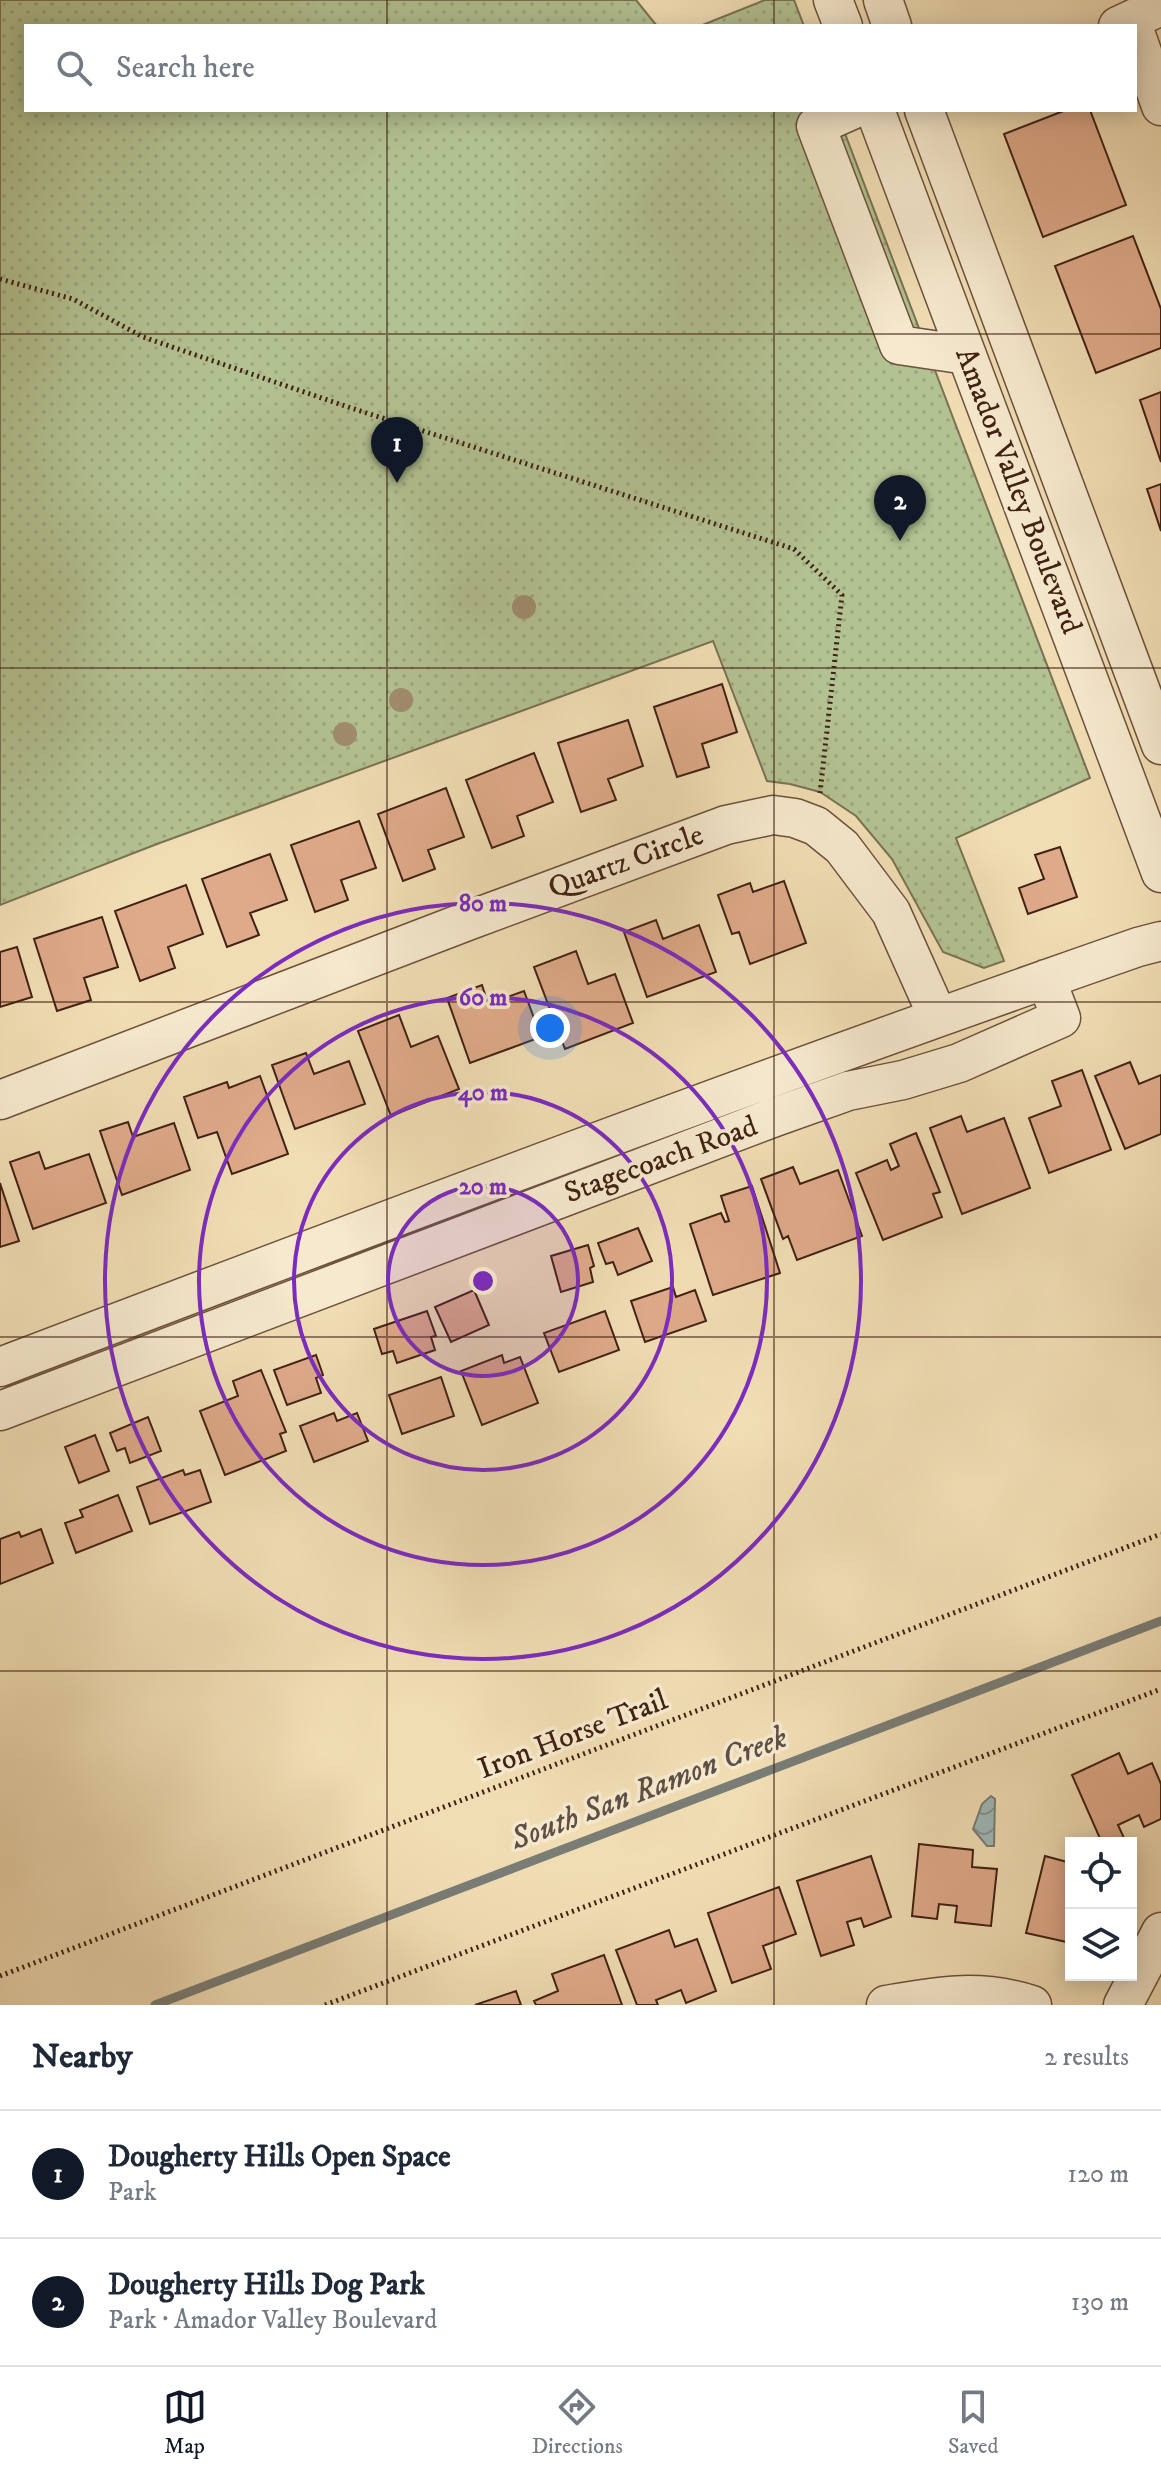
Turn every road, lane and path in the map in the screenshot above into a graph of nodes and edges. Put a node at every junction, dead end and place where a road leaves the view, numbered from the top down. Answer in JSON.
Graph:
{"nodes":[{"id":1,"x":833,"y":0,"type":"edge"},
{"id":2,"x":883,"y":0,"type":"edge"},
{"id":3,"x":842,"y":24,"type":"edge"},
{"id":4,"x":891,"y":24,"type":"edge"},
{"id":5,"x":1137,"y":28,"type":"edge"},
{"id":6,"x":1161,"y":106,"type":"edge"},
{"id":7,"x":848,"y":112,"type":"edge"},
{"id":8,"x":934,"y":113,"type":"edge"},
{"id":9,"x":880,"y":123,"type":"edge"},
{"id":10,"x":0,"y":279,"type":"edge"},
{"id":11,"x":967,"y":355,"type":"junction"},
{"id":12,"x":1161,"y":745,"type":"edge"},
{"id":13,"x":816,"y":826,"type":"junction"},
{"id":14,"x":1161,"y":873,"type":"edge"},
{"id":15,"x":1161,"y":941,"type":"edge"},
{"id":16,"x":1046,"y":979,"type":"junction"},
{"id":17,"x":938,"y":1017,"type":"junction"},
{"id":18,"x":0,"y":1100,"type":"edge"},
{"id":19,"x":525,"y":1168,"type":"junction"},
{"id":20,"x":539,"y":1205,"type":"junction"},
{"id":21,"x":81,"y":1336,"type":"junction"},
{"id":22,"x":0,"y":1367,"type":"edge"},
{"id":23,"x":98,"y":1375,"type":"junction"},
{"id":24,"x":0,"y":1411,"type":"edge"},
{"id":25,"x":1161,"y":1534,"type":"edge"},
{"id":26,"x":1161,"y":1689,"type":"edge"},
{"id":27,"x":1161,"y":1932,"type":"edge"},
{"id":28,"x":0,"y":1976,"type":"edge"},
{"id":29,"x":325,"y":2005,"type":"edge"},
{"id":30,"x":886,"y":2005,"type":"edge"},
{"id":31,"x":1032,"y":2005,"type":"edge"},
{"id":32,"x":1123,"y":2005,"type":"edge"}],
"edges":[{"from":1,"to":3,"type":"street"},
{"from":2,"to":4,"type":"street"},
{"from":5,"to":6,"type":"street"},
{"from":7,"to":11,"type":"street"},
{"from":8,"to":9,"type":"street"},
{"from":8,"to":12,"type":"street","name":"Amador Valley Boulevard"},
{"from":9,"to":11,"type":"street","name":"Amador Valley Boulevard"},
{"from":10,"to":13,"type":"path"},
{"from":11,"to":14,"type":"street","name":"Amador Valley Boulevard"},
{"from":13,"to":17,"type":"street","name":"Quartz Circle"},
{"from":13,"to":18,"type":"street","name":"Quartz Circle"},
{"from":15,"to":16,"type":"street","name":"Stagecoach Road"},
{"from":16,"to":17,"type":"street","name":"Stagecoach Road"},
{"from":16,"to":20,"type":"street","name":"Stagecoach Road"},
{"from":17,"to":19,"type":"street","name":"Stagecoach Road"},
{"from":19,"to":20,"type":"street"},
{"from":19,"to":21,"type":"street","name":"Stagecoach Road"},
{"from":20,"to":23,"type":"street","name":"Stagecoach Road"},
{"from":21,"to":22,"type":"street","name":"Stagecoach Road"},
{"from":21,"to":23,"type":"street"},
{"from":23,"to":24,"type":"street","name":"Stagecoach Road"},
{"from":25,"to":28,"type":"path","name":"Iron Horse Trail"},
{"from":26,"to":29,"type":"path"},
{"from":27,"to":32,"type":"street"},
{"from":30,"to":31,"type":"street"}]}
